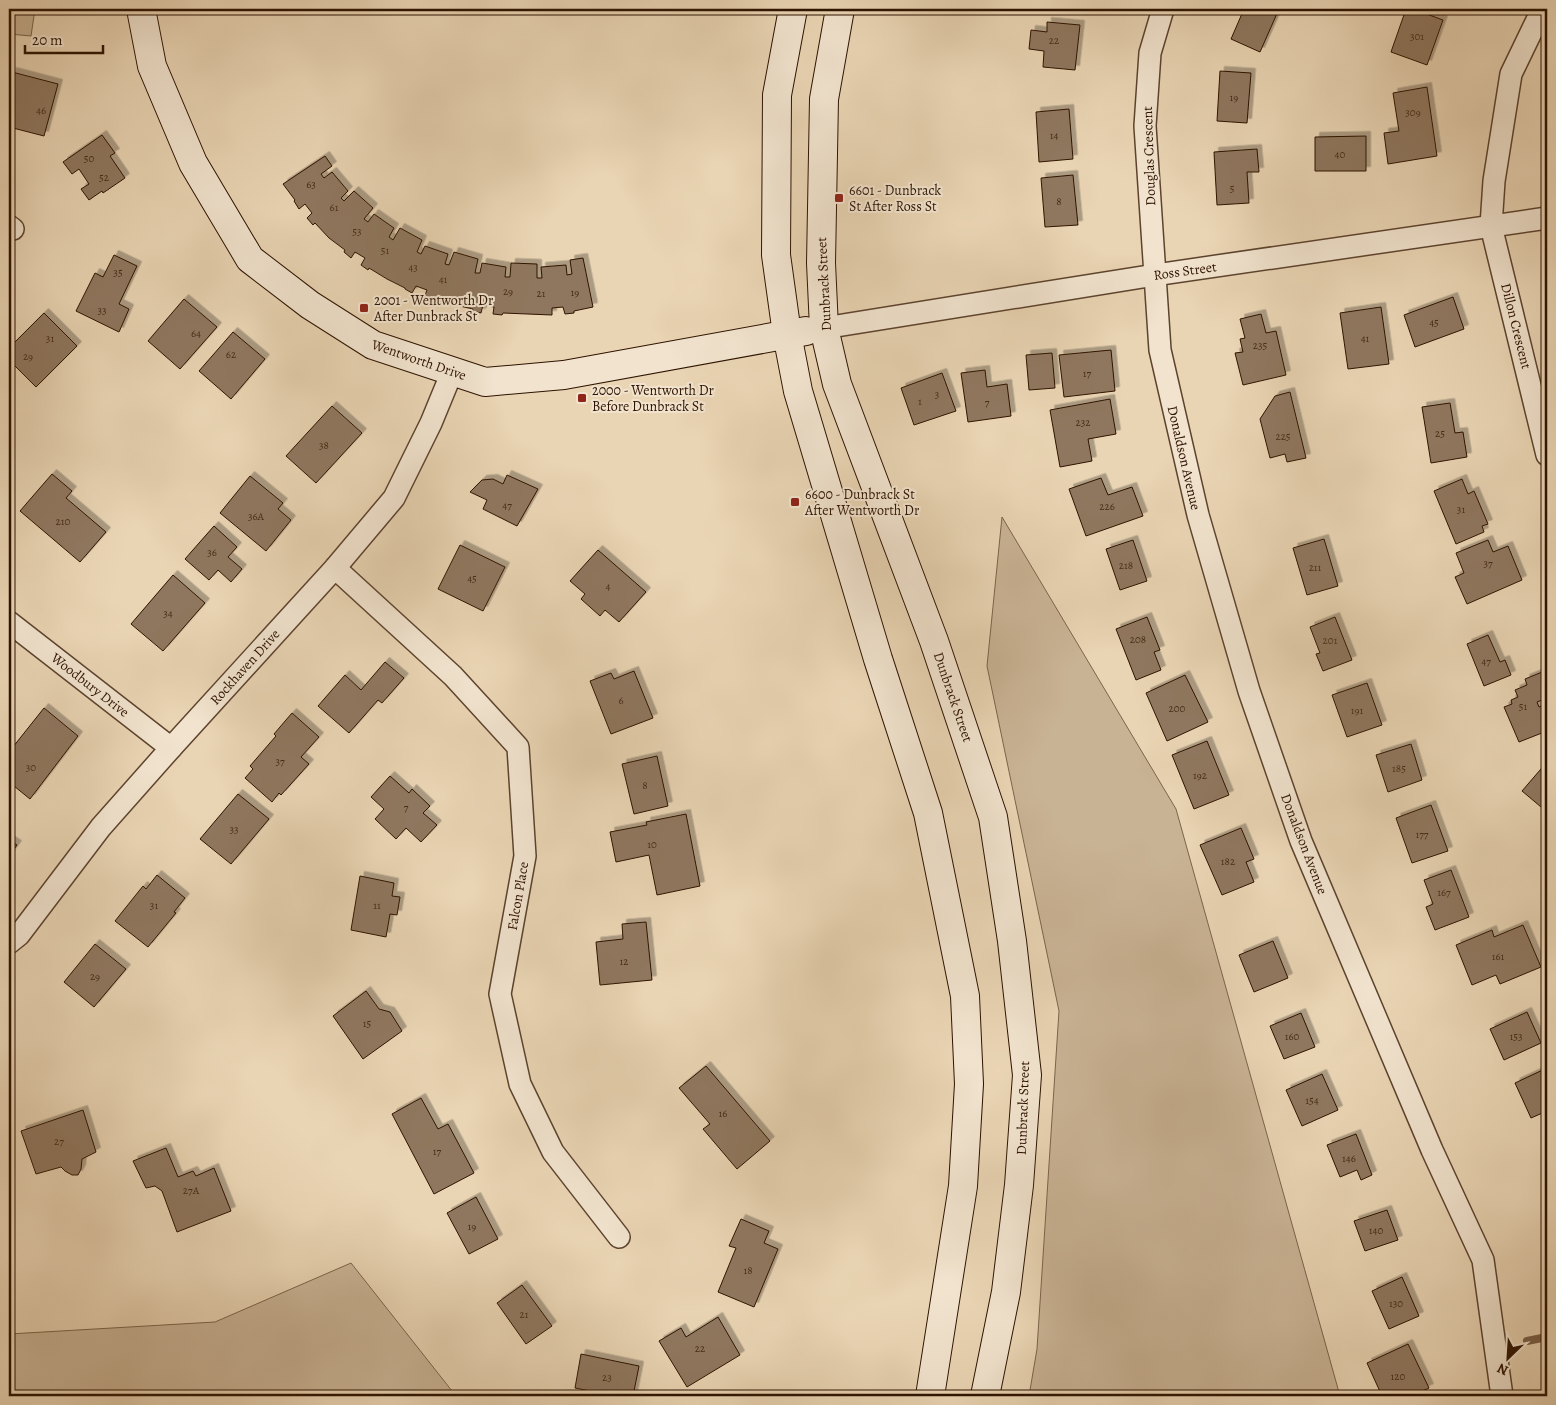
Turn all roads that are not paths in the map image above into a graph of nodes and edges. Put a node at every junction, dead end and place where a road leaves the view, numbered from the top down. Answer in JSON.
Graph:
{"nodes":[{"id":1,"x":141,"y":9,"type":"edge"},
{"id":2,"x":793,"y":9,"type":"edge"},
{"id":3,"x":840,"y":9,"type":"edge"},
{"id":4,"x":1163,"y":9,"type":"edge"},
{"id":5,"x":1546,"y":9,"type":"edge"},
{"id":6,"x":1547,"y":218,"type":"edge"},
{"id":7,"x":1492,"y":226,"type":"junction"},
{"id":8,"x":1155,"y":275,"type":"junction"},
{"id":9,"x":824,"y":328,"type":"junction"},
{"id":10,"x":786,"y":334,"type":"junction"},
{"id":11,"x":452,"y":372,"type":"junction"},
{"id":12,"x":1547,"y":455,"type":"edge"},
{"id":13,"x":335,"y":568,"type":"junction"},
{"id":14,"x":9,"y":622,"type":"edge"},
{"id":15,"x":171,"y":748,"type":"junction"},
{"id":16,"x":9,"y":943,"type":"edge"},
{"id":17,"x":619,"y":1237,"type":"dead end"},
{"id":18,"x":930,"y":1396,"type":"edge"},
{"id":19,"x":985,"y":1396,"type":"edge"},
{"id":20,"x":1502,"y":1396,"type":"edge"}],
"edges":[{"from":1,"to":11,"type":"main road","name":"Wentworth Drive"},
{"from":2,"to":10,"type":"main road"},
{"from":3,"to":9,"type":"main road","name":"Dunbrack Street"},
{"from":4,"to":8,"type":"street","name":"Douglas Crescent"},
{"from":5,"to":7,"type":"street"},
{"from":6,"to":7,"type":"street","name":"Ross Street"},
{"from":7,"to":8,"type":"street","name":"Ross Street"},
{"from":7,"to":12,"type":"street","name":"Dillon Crescent"},
{"from":8,"to":9,"type":"street","name":"Ross Street"},
{"from":8,"to":20,"type":"street","name":"Donaldson Avenue"},
{"from":9,"to":10,"type":"main road","name":"Wentworth Drive"},
{"from":9,"to":19,"type":"main road","name":"Dunbrack Street"},
{"from":10,"to":11,"type":"main road","name":"Wentworth Drive"},
{"from":10,"to":18,"type":"main road"},
{"from":11,"to":13,"type":"street","name":"Rockhaven Drive"},
{"from":13,"to":15,"type":"street","name":"Rockhaven Drive"},
{"from":13,"to":17,"type":"street","name":"Falcon Place"},
{"from":14,"to":15,"type":"street","name":"Woodbury Drive"},
{"from":15,"to":16,"type":"street","name":"Rockhaven Drive"}]}
